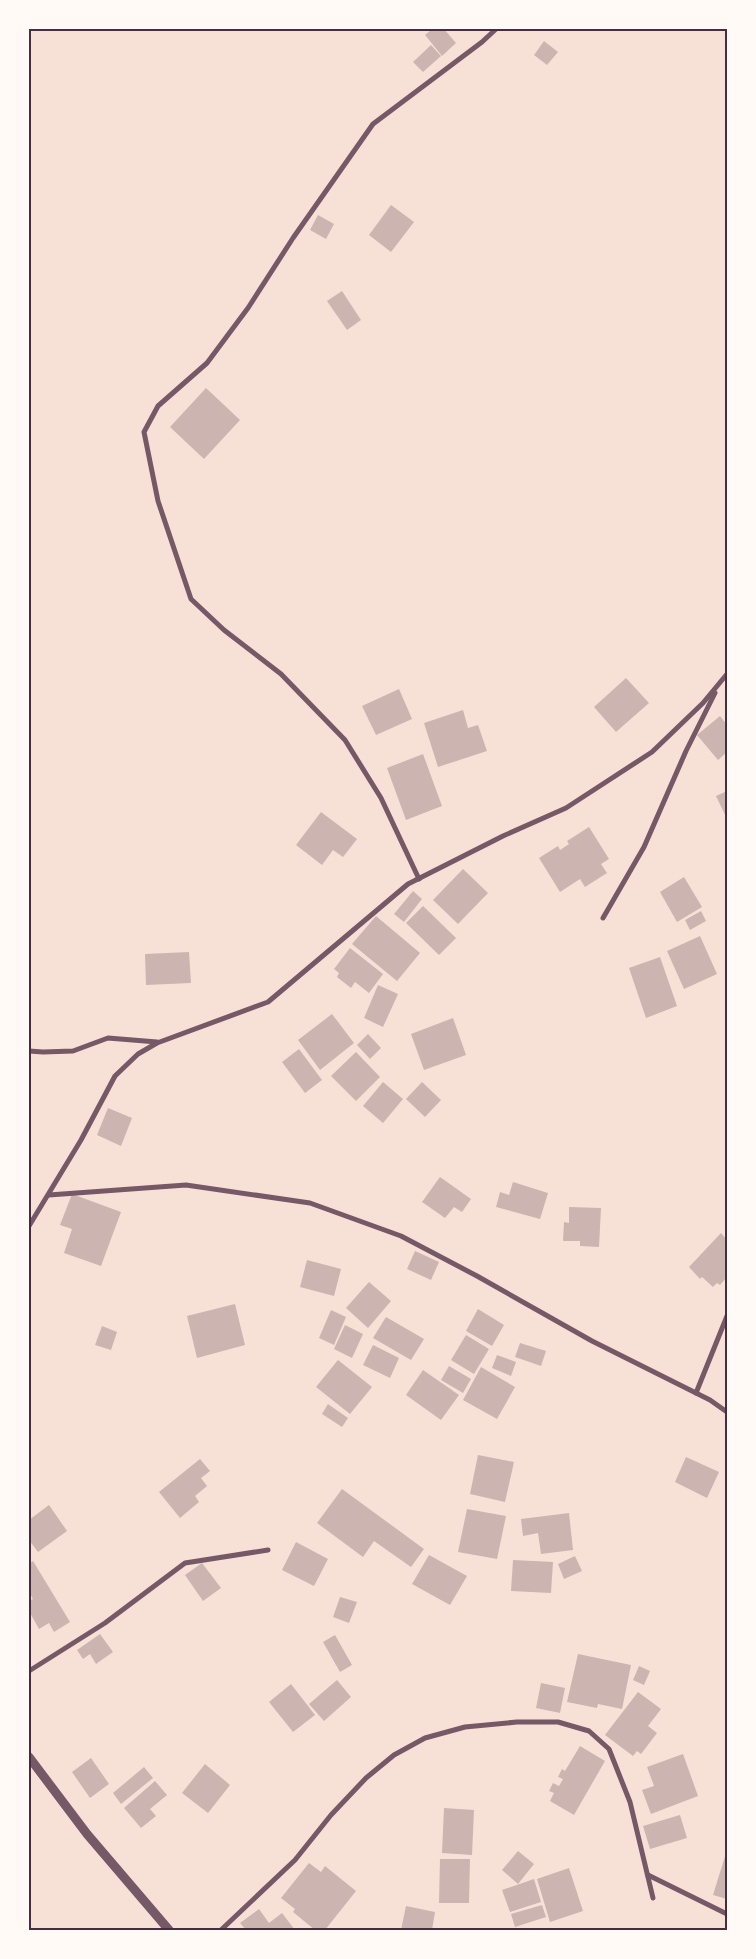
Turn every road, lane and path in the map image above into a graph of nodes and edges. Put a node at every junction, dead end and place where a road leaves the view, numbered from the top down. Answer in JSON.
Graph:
{"nodes":[{"id":1,"x":496,"y":29,"type":"edge"},
{"id":2,"x":727,"y":674,"type":"edge"},
{"id":3,"x":719,"y":684,"type":"junction"},
{"id":4,"x":419,"y":879,"type":"junction"},
{"id":5,"x":603,"y":918,"type":"dead end"},
{"id":6,"x":157,"y":1042,"type":"junction"},
{"id":7,"x":29,"y":1051,"type":"edge"},
{"id":8,"x":48,"y":1195,"type":"junction"},
{"id":9,"x":29,"y":1226,"type":"edge"},
{"id":10,"x":727,"y":1316,"type":"edge"},
{"id":11,"x":696,"y":1392,"type":"junction"},
{"id":12,"x":727,"y":1412,"type":"edge"},
{"id":13,"x":268,"y":1550,"type":"dead end"},
{"id":14,"x":29,"y":1671,"type":"edge"},
{"id":15,"x":29,"y":1757,"type":"edge"},
{"id":16,"x":648,"y":1875,"type":"junction"},
{"id":17,"x":653,"y":1898,"type":"dead end"},
{"id":18,"x":727,"y":1914,"type":"edge"},
{"id":19,"x":169,"y":1930,"type":"edge"},
{"id":20,"x":220,"y":1930,"type":"edge"}],
"edges":[{"from":1,"to":4,"type":"street"},
{"from":2,"to":3,"type":"street"},
{"from":3,"to":4,"type":"street"},
{"from":3,"to":5,"type":"street"},
{"from":4,"to":6,"type":"street"},
{"from":6,"to":7,"type":"street"},
{"from":6,"to":8,"type":"street"},
{"from":8,"to":9,"type":"street"},
{"from":8,"to":11,"type":"street"},
{"from":10,"to":11,"type":"street"},
{"from":11,"to":12,"type":"street"},
{"from":13,"to":14,"type":"street"},
{"from":15,"to":19,"type":"street"},
{"from":16,"to":17,"type":"street"},
{"from":16,"to":18,"type":"street"},
{"from":16,"to":20,"type":"street"}]}
